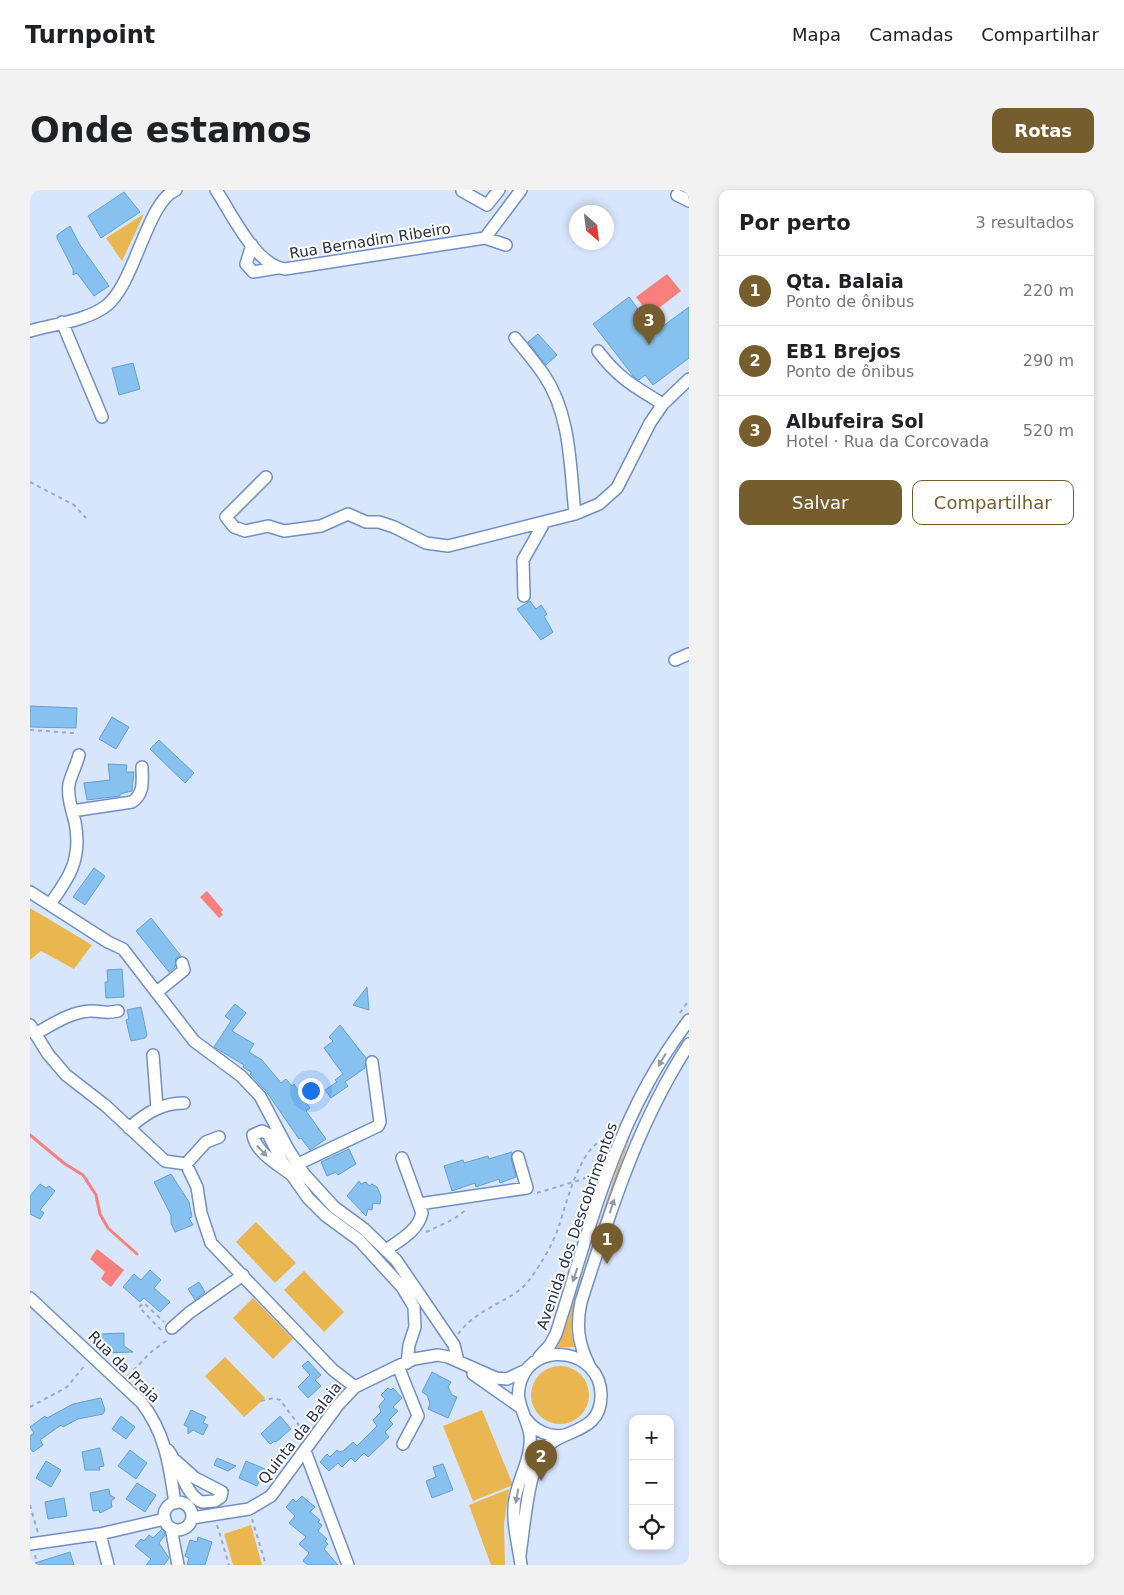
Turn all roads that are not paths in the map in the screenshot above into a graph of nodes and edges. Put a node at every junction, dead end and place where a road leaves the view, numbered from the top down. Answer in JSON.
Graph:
{"nodes":[{"id":1,"x":176,"y":190,"type":"edge"},
{"id":2,"x":216,"y":190,"type":"edge"},
{"id":3,"x":499,"y":190,"type":"edge"},
{"id":4,"x":521,"y":190,"type":"edge"},
{"id":5,"x":462,"y":191,"type":"dead end"},
{"id":6,"x":677,"y":195,"type":"dead end"},
{"id":7,"x":689,"y":201,"type":"edge"},
{"id":8,"x":484,"y":238,"type":"junction"},
{"id":9,"x":252,"y":245,"type":"junction"},
{"id":10,"x":506,"y":245,"type":"dead end"},
{"id":11,"x":277,"y":268,"type":"junction"},
{"id":12,"x":62,"y":322,"type":"junction"},
{"id":13,"x":30,"y":331,"type":"edge"},
{"id":14,"x":515,"y":338,"type":"dead end"},
{"id":15,"x":598,"y":351,"type":"dead end"},
{"id":16,"x":689,"y":379,"type":"edge"},
{"id":17,"x":663,"y":404,"type":"junction"},
{"id":18,"x":102,"y":417,"type":"dead end"},
{"id":19,"x":266,"y":477,"type":"dead end"},
{"id":20,"x":575,"y":514,"type":"junction"},
{"id":21,"x":544,"y":523,"type":"junction"},
{"id":22,"x":524,"y":596,"type":"dead end"},
{"id":23,"x":689,"y":654,"type":"edge"},
{"id":24,"x":675,"y":660,"type":"dead end"},
{"id":25,"x":79,"y":755,"type":"dead end"},
{"id":26,"x":142,"y":767,"type":"dead end"},
{"id":27,"x":72,"y":811,"type":"junction"},
{"id":28,"x":30,"y":892,"type":"edge"},
{"id":29,"x":50,"y":904,"type":"junction"},
{"id":30,"x":182,"y":963,"type":"dead end"},
{"id":31,"x":157,"y":992,"type":"junction"},
{"id":32,"x":118,"y":1011,"type":"dead end"},
{"id":33,"x":689,"y":1020,"type":"edge"},
{"id":34,"x":32,"y":1029,"type":"edge"},
{"id":35,"x":689,"y":1044,"type":"edge"},
{"id":36,"x":153,"y":1055,"type":"dead end"},
{"id":37,"x":372,"y":1062,"type":"dead end"},
{"id":38,"x":184,"y":1103,"type":"dead end"},
{"id":39,"x":157,"y":1108,"type":"junction"},
{"id":40,"x":129,"y":1128,"type":"junction"},
{"id":41,"x":219,"y":1137,"type":"dead end"},
{"id":42,"x":518,"y":1157,"type":"dead end"},
{"id":43,"x":402,"y":1158,"type":"dead end"},
{"id":44,"x":186,"y":1164,"type":"junction"},
{"id":45,"x":298,"y":1164,"type":"junction"},
{"id":46,"x":293,"y":1176,"type":"dead end"},
{"id":47,"x":419,"y":1204,"type":"junction"},
{"id":48,"x":386,"y":1250,"type":"junction"},
{"id":49,"x":243,"y":1276,"type":"junction"},
{"id":50,"x":30,"y":1298,"type":"edge"},
{"id":51,"x":172,"y":1328,"type":"road end"},
{"id":52,"x":458,"y":1361,"type":"junction"},
{"id":53,"x":402,"y":1365,"type":"junction"},
{"id":54,"x":530,"y":1366,"type":"junction"},
{"id":55,"x":590,"y":1366,"type":"junction"},
{"id":56,"x":354,"y":1387,"type":"junction"},
{"id":57,"x":521,"y":1411,"type":"junction"},
{"id":58,"x":571,"y":1434,"type":"junction"},
{"id":59,"x":403,"y":1444,"type":"dead end"},
{"id":60,"x":308,"y":1447,"type":"junction"},
{"id":61,"x":167,"y":1449,"type":"junction"},
{"id":62,"x":176,"y":1461,"type":"dead end"},
{"id":63,"x":175,"y":1503,"type":"junction"},
{"id":64,"x":192,"y":1518,"type":"junction"},
{"id":65,"x":168,"y":1524,"type":"junction"},
{"id":66,"x":100,"y":1534,"type":"junction"},
{"id":67,"x":35,"y":1544,"type":"edge"},
{"id":68,"x":521,"y":1560,"type":"edge"},
{"id":69,"x":108,"y":1565,"type":"edge"},
{"id":70,"x":178,"y":1565,"type":"edge"},
{"id":71,"x":348,"y":1565,"type":"edge"},
{"id":72,"x":530,"y":1565,"type":"edge"}],
"edges":[{"from":1,"to":12,"type":"street"},
{"from":2,"to":9,"type":"street","name":"Rua Bernadim Ribeiro"},
{"from":3,"to":5,"type":"street"},
{"from":4,"to":8,"type":"street"},
{"from":6,"to":7,"type":"street"},
{"from":8,"to":10,"type":"street","name":"Rua Bernadim Ribeiro"},
{"from":8,"to":11,"type":"street","name":"Rua Bernadim Ribeiro"},
{"from":9,"to":11,"type":"street","name":"Rua Bernadim Ribeiro"},
{"from":9,"to":11,"type":"street"},
{"from":12,"to":13,"type":"street"},
{"from":12,"to":18,"type":"street"},
{"from":14,"to":20,"type":"street"},
{"from":15,"to":17,"type":"street"},
{"from":16,"to":17,"type":"street"},
{"from":17,"to":20,"type":"street"},
{"from":19,"to":21,"type":"street"},
{"from":20,"to":21,"type":"street"},
{"from":21,"to":22,"type":"street"},
{"from":23,"to":24,"type":"street"},
{"from":25,"to":27,"type":"street"},
{"from":26,"to":27,"type":"street"},
{"from":27,"to":29,"type":"street"},
{"from":28,"to":29,"type":"street"},
{"from":29,"to":31,"type":"street"},
{"from":30,"to":31,"type":"street"},
{"from":31,"to":45,"type":"street"},
{"from":32,"to":34,"type":"street"},
{"from":33,"to":54,"type":"street","name":"Avenida dos Descobrimentos","one_way":true},
{"from":34,"to":40,"type":"street"},
{"from":55,"to":35,"type":"street","name":"Avenida dos Descobrimentos","one_way":true},
{"from":36,"to":39,"type":"street"},
{"from":37,"to":45,"type":"street"},
{"from":38,"to":39,"type":"street"},
{"from":39,"to":40,"type":"street"},
{"from":40,"to":44,"type":"street"},
{"from":41,"to":44,"type":"street"},
{"from":42,"to":47,"type":"street"},
{"from":43,"to":47,"type":"street"},
{"from":44,"to":49,"type":"street"},
{"from":45,"to":48,"type":"street"},
{"from":46,"to":53,"type":"street"},
{"from":47,"to":48,"type":"street"},
{"from":48,"to":52,"type":"street"},
{"from":49,"to":51,"type":"street"},
{"from":49,"to":56,"type":"street"},
{"from":50,"to":61,"type":"street","name":"Rua da Praia"},
{"from":52,"to":53,"type":"street","name":"Quinta da Balaia"},
{"from":52,"to":54,"type":"street","name":"Quinta da Balaia"},
{"from":52,"to":57,"type":"street"},
{"from":53,"to":56,"type":"street","name":"Quinta da Balaia"},
{"from":53,"to":59,"type":"street"},
{"from":54,"to":55,"type":"street"},
{"from":54,"to":57,"type":"street"},
{"from":55,"to":58,"type":"street"},
{"from":56,"to":60,"type":"street","name":"Quinta da Balaia"},
{"from":57,"to":58,"type":"street"},
{"from":57,"to":68,"type":"street","one_way":true},
{"from":58,"to":68,"type":"street"},
{"from":60,"to":64,"type":"street","name":"Quinta da Balaia"},
{"from":60,"to":71,"type":"street"},
{"from":61,"to":62,"type":"street"},
{"from":61,"to":63,"type":"street","name":"Rua da Praia"},
{"from":63,"to":64,"type":"street"},
{"from":63,"to":65,"type":"street"},
{"from":64,"to":65,"type":"street"},
{"from":65,"to":66,"type":"street"},
{"from":65,"to":70,"type":"street"},
{"from":66,"to":67,"type":"street"},
{"from":66,"to":69,"type":"street"},
{"from":68,"to":72,"type":"street"}]}
